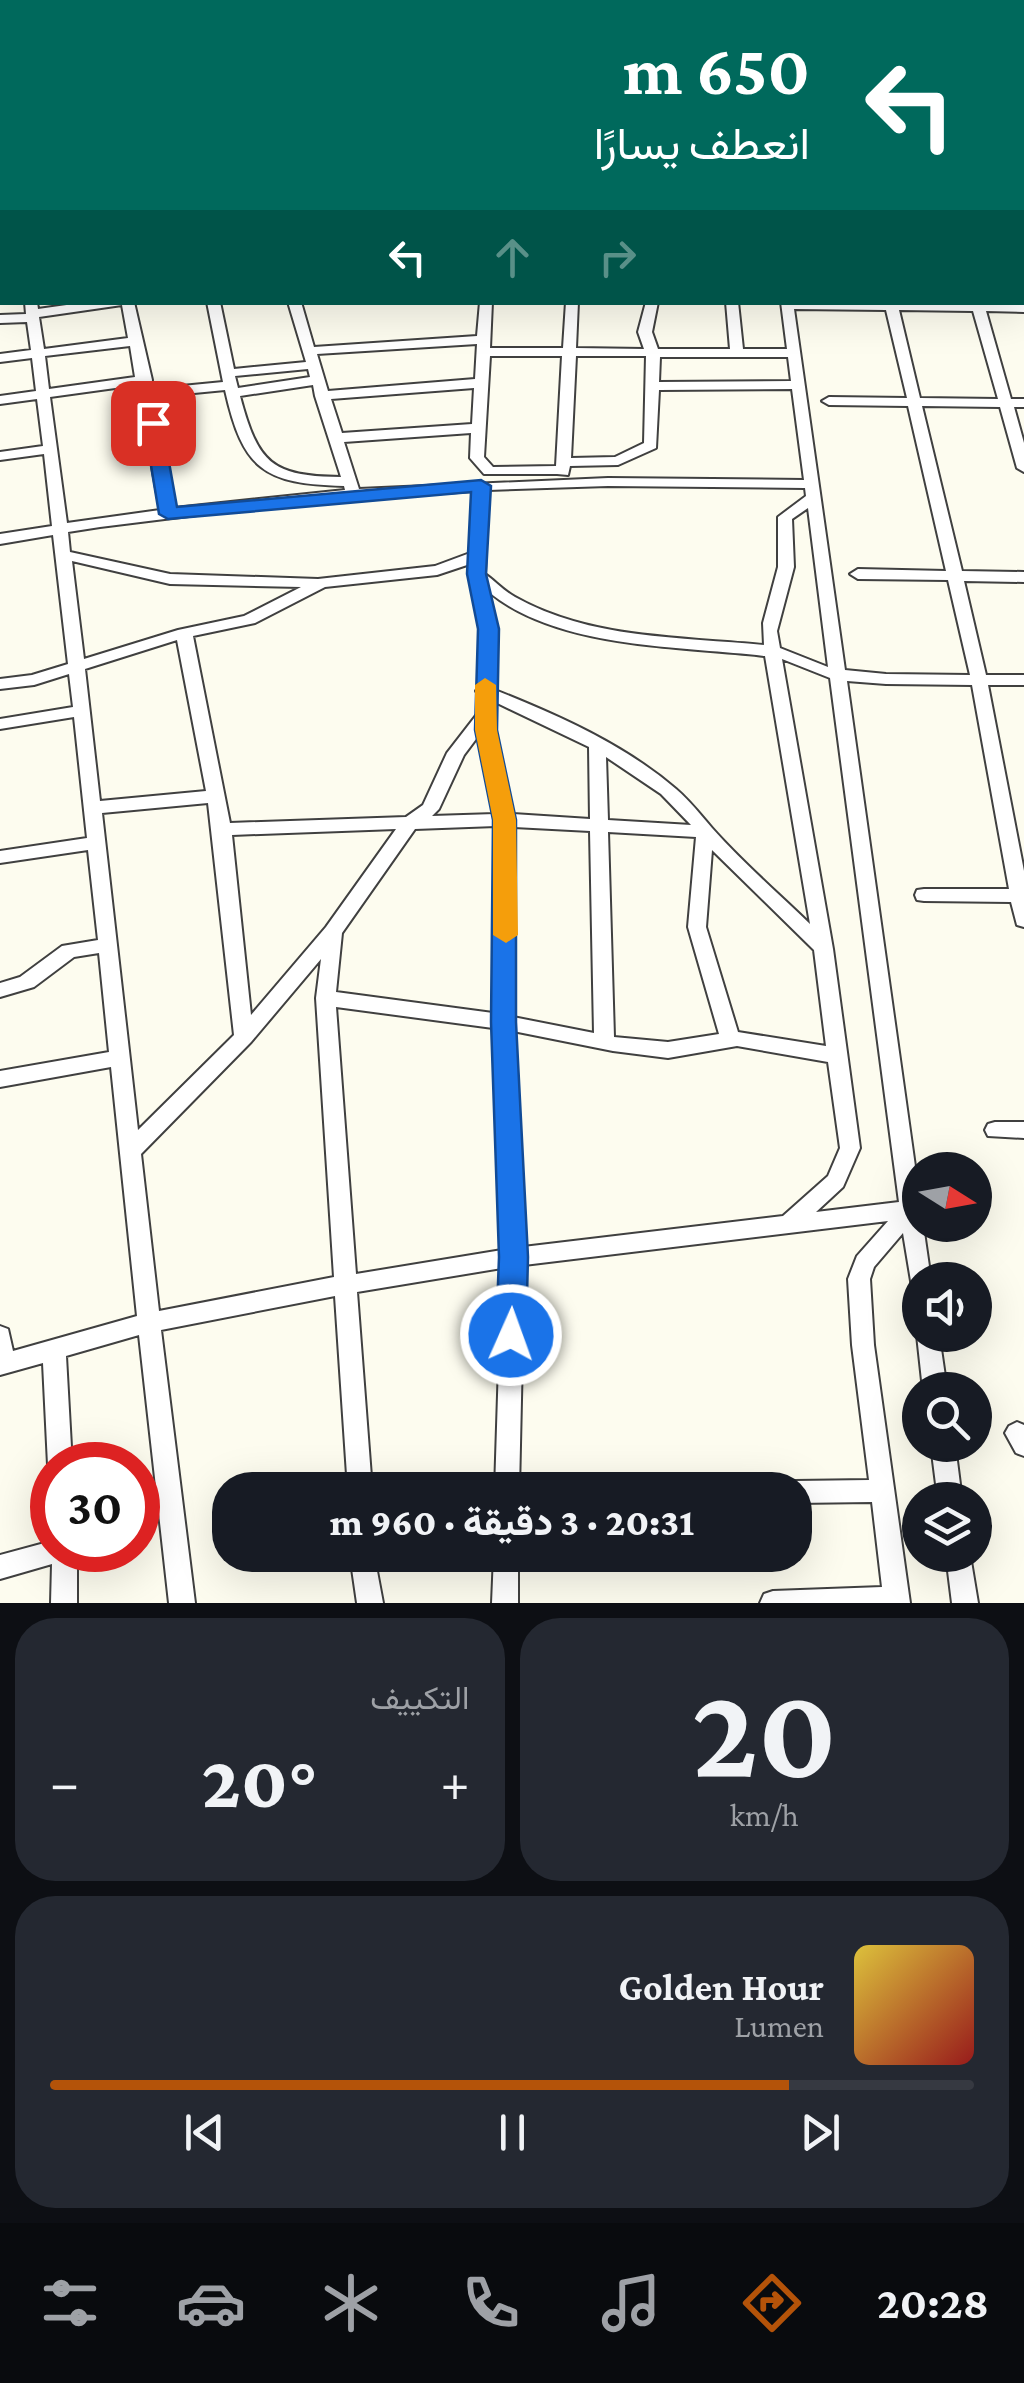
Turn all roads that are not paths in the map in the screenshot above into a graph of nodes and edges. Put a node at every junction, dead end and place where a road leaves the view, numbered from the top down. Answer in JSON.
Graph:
{"nodes":[{"id":1,"x":94,"y":305,"type":"edge"},
{"id":2,"x":129,"y":305,"type":"edge"},
{"id":3,"x":214,"y":305,"type":"edge"},
{"id":4,"x":295,"y":305,"type":"edge"},
{"id":5,"x":486,"y":305,"type":"edge"},
{"id":6,"x":572,"y":305,"type":"edge"},
{"id":7,"x":651,"y":305,"type":"edge"},
{"id":8,"x":732,"y":305,"type":"edge"},
{"id":9,"x":787,"y":305,"type":"edge"},
{"id":10,"x":892,"y":305,"type":"edge"},
{"id":11,"x":978,"y":305,"type":"edge"},
{"id":12,"x":1024,"y":308,"type":"edge"},
{"id":13,"x":32,"y":312,"type":"edge"},
{"id":14,"x":0,"y":318,"type":"edge"},
{"id":15,"x":137,"y":340,"type":"junction"},
{"id":16,"x":482,"y":346,"type":"junction"},
{"id":17,"x":737,"y":353,"type":"junction"},
{"id":18,"x":794,"y":353,"type":"junction"},
{"id":19,"x":38,"y":354,"type":"junction"},
{"id":20,"x":570,"y":354,"type":"junction"},
{"id":21,"x":653,"y":354,"type":"junction"},
{"id":22,"x":0,"y":358,"type":"edge"},
{"id":23,"x":309,"y":358,"type":"junction"},
{"id":24,"x":316,"y":380,"type":"junction"},
{"id":25,"x":480,"y":383,"type":"junction"},
{"id":26,"x":231,"y":384,"type":"junction"},
{"id":27,"x":147,"y":386,"type":"junction"},
{"id":28,"x":653,"y":386,"type":"junction"},
{"id":29,"x":798,"y":386,"type":"junction"},
{"id":30,"x":43,"y":395,"type":"junction"},
{"id":31,"x":322,"y":396,"type":"junction"},
{"id":32,"x":0,"y":400,"type":"edge"},
{"id":33,"x":829,"y":401,"type":"dead end"},
{"id":34,"x":914,"y":401,"type":"junction"},
{"id":35,"x":1006,"y":403,"type":"junction"},
{"id":36,"x":1024,"y":403,"type":"edge"},
{"id":37,"x":477,"y":428,"type":"junction"},
{"id":38,"x":336,"y":438,"type":"junction"},
{"id":39,"x":51,"y":450,"type":"junction"},
{"id":40,"x":0,"y":456,"type":"edge"},
{"id":41,"x":1024,"y":468,"type":"edge"},
{"id":42,"x":563,"y":471,"type":"junction"},
{"id":43,"x":481,"y":486,"type":"junction"},
{"id":44,"x":352,"y":488,"type":"junction"},
{"id":45,"x":812,"y":491,"type":"junction"},
{"id":46,"x":168,"y":514,"type":"junction"},
{"id":47,"x":61,"y":528,"type":"junction"},
{"id":48,"x":0,"y":539,"type":"edge"},
{"id":49,"x":63,"y":555,"type":"junction"},
{"id":50,"x":477,"y":565,"type":"junction"},
{"id":51,"x":858,"y":574,"type":"dead end"},
{"id":52,"x":955,"y":576,"type":"junction"},
{"id":53,"x":1024,"y":577,"type":"edge"},
{"id":54,"x":320,"y":583,"type":"junction"},
{"id":55,"x":184,"y":633,"type":"junction"},
{"id":56,"x":771,"y":651,"type":"junction"},
{"id":57,"x":76,"y":664,"type":"junction"},
{"id":58,"x":838,"y":675,"type":"junction"},
{"id":59,"x":978,"y":678,"type":"junction"},
{"id":60,"x":1024,"y":680,"type":"edge"},
{"id":61,"x":0,"y":684,"type":"edge"},
{"id":62,"x":484,"y":692,"type":"junction"},
{"id":63,"x":81,"y":711,"type":"junction"},
{"id":64,"x":486,"y":716,"type":"junction"},
{"id":65,"x":0,"y":724,"type":"edge"},
{"id":66,"x":598,"y":745,"type":"junction"},
{"id":67,"x":216,"y":796,"type":"junction"},
{"id":68,"x":91,"y":808,"type":"junction"},
{"id":69,"x":504,"y":820,"type":"junction"},
{"id":70,"x":410,"y":823,"type":"junction"},
{"id":71,"x":599,"y":825,"type":"junction"},
{"id":72,"x":222,"y":829,"type":"junction"},
{"id":73,"x":706,"y":832,"type":"junction"},
{"id":74,"x":95,"y":843,"type":"junction"},
{"id":75,"x":0,"y":858,"type":"edge"},
{"id":76,"x":924,"y":895,"type":"dead end"},
{"id":77,"x":1021,"y":896,"type":"edge"},
{"id":78,"x":1024,"y":920,"type":"edge"},
{"id":79,"x":332,"y":932,"type":"junction"},
{"id":80,"x":106,"y":945,"type":"junction"},
{"id":81,"x":824,"y":949,"type":"junction"},
{"id":82,"x":0,"y":990,"type":"edge"},
{"id":83,"x":326,"y":998,"type":"junction"},
{"id":84,"x":504,"y":1022,"type":"junction"},
{"id":85,"x":244,"y":1037,"type":"junction"},
{"id":86,"x":731,"y":1040,"type":"junction"},
{"id":87,"x":604,"y":1042,"type":"junction"},
{"id":88,"x":840,"y":1056,"type":"junction"},
{"id":89,"x":118,"y":1058,"type":"junction"},
{"id":90,"x":0,"y":1079,"type":"edge"},
{"id":91,"x":996,"y":1130,"type":"dead end"},
{"id":92,"x":1024,"y":1130,"type":"edge"},
{"id":93,"x":128,"y":1152,"type":"junction"},
{"id":94,"x":902,"y":1152,"type":"edge"},
{"id":95,"x":902,"y":1210,"type":"edge"},
{"id":96,"x":902,"y":1218,"type":"edge"},
{"id":97,"x":784,"y":1227,"type":"junction"},
{"id":98,"x":514,"y":1257,"type":"junction"},
{"id":99,"x":349,"y":1286,"type":"junction"},
{"id":100,"x":147,"y":1323,"type":"junction"},
{"id":101,"x":0,"y":1336,"type":"edge"},
{"id":102,"x":54,"y":1350,"type":"junction"},
{"id":103,"x":2,"y":1365,"type":"edge"},
{"id":104,"x":59,"y":1442,"type":"edge"},
{"id":105,"x":359,"y":1472,"type":"edge"},
{"id":106,"x":507,"y":1472,"type":"edge"},
{"id":107,"x":884,"y":1491,"type":"junction"},
{"id":108,"x":812,"y":1492,"type":"edge"},
{"id":109,"x":30,"y":1559,"type":"edge"},
{"id":110,"x":0,"y":1567,"type":"edge"},
{"id":111,"x":64,"y":1572,"type":"edge"},
{"id":112,"x":365,"y":1572,"type":"edge"},
{"id":113,"x":506,"y":1572,"type":"edge"},
{"id":114,"x":960,"y":1572,"type":"edge"},
{"id":115,"x":897,"y":1601,"type":"edge"},
{"id":116,"x":64,"y":1603,"type":"edge"},
{"id":117,"x":182,"y":1603,"type":"edge"},
{"id":118,"x":370,"y":1603,"type":"edge"},
{"id":119,"x":505,"y":1603,"type":"edge"},
{"id":120,"x":774,"y":1603,"type":"edge"},
{"id":121,"x":964,"y":1603,"type":"edge"}],
"edges":[{"from":1,"to":13,"type":"street"},
{"from":2,"to":15,"type":"street"},
{"from":3,"to":26,"type":"street"},
{"from":4,"to":23,"type":"street"},
{"from":5,"to":16,"type":"street"},
{"from":6,"to":20,"type":"street"},
{"from":7,"to":21,"type":"street"},
{"from":8,"to":17,"type":"street"},
{"from":9,"to":18,"type":"street"},
{"from":10,"to":34,"type":"street"},
{"from":11,"to":12,"type":"street"},
{"from":11,"to":35,"type":"street"},
{"from":13,"to":14,"type":"street"},
{"from":13,"to":19,"type":"street"},
{"from":15,"to":19,"type":"street"},
{"from":15,"to":27,"type":"street"},
{"from":16,"to":20,"type":"street"},
{"from":16,"to":23,"type":"street"},
{"from":16,"to":25,"type":"street"},
{"from":17,"to":18,"type":"street"},
{"from":17,"to":21,"type":"street"},
{"from":18,"to":29,"type":"street"},
{"from":19,"to":22,"type":"street"},
{"from":19,"to":30,"type":"street"},
{"from":20,"to":21,"type":"street"},
{"from":20,"to":42,"type":"street"},
{"from":21,"to":28,"type":"street"},
{"from":23,"to":24,"type":"street"},
{"from":23,"to":26,"type":"street"},
{"from":24,"to":26,"type":"street"},
{"from":24,"to":31,"type":"street"},
{"from":25,"to":31,"type":"street"},
{"from":25,"to":37,"type":"street"},
{"from":26,"to":27,"type":"street"},
{"from":26,"to":44,"type":"street"},
{"from":27,"to":30,"type":"street"},
{"from":27,"to":46,"type":"street"},
{"from":28,"to":29,"type":"street"},
{"from":28,"to":42,"type":"street"},
{"from":29,"to":45,"type":"street"},
{"from":30,"to":32,"type":"street"},
{"from":30,"to":39,"type":"street"},
{"from":31,"to":38,"type":"street"},
{"from":33,"to":34,"type":"street"},
{"from":34,"to":35,"type":"street"},
{"from":34,"to":52,"type":"street"},
{"from":35,"to":36,"type":"street"},
{"from":35,"to":41,"type":"street"},
{"from":37,"to":38,"type":"street"},
{"from":37,"to":42,"type":"street"},
{"from":38,"to":44,"type":"street"},
{"from":39,"to":40,"type":"street"},
{"from":39,"to":47,"type":"street"},
{"from":42,"to":43,"type":"street"},
{"from":42,"to":45,"type":"street"},
{"from":43,"to":44,"type":"street"},
{"from":43,"to":50,"type":"street"},
{"from":44,"to":46,"type":"street"},
{"from":45,"to":56,"type":"street"},
{"from":45,"to":58,"type":"street"},
{"from":46,"to":47,"type":"street"},
{"from":47,"to":48,"type":"street"},
{"from":47,"to":49,"type":"street"},
{"from":49,"to":54,"type":"street"},
{"from":49,"to":57,"type":"street"},
{"from":50,"to":54,"type":"street"},
{"from":50,"to":56,"type":"street"},
{"from":50,"to":62,"type":"street"},
{"from":51,"to":52,"type":"street"},
{"from":52,"to":53,"type":"street"},
{"from":52,"to":59,"type":"street"},
{"from":54,"to":55,"type":"street"},
{"from":55,"to":57,"type":"street"},
{"from":55,"to":67,"type":"street"},
{"from":56,"to":58,"type":"street"},
{"from":56,"to":81,"type":"street"},
{"from":57,"to":61,"type":"street"},
{"from":57,"to":63,"type":"street"},
{"from":58,"to":59,"type":"street"},
{"from":58,"to":94,"type":"street"},
{"from":59,"to":60,"type":"street"},
{"from":59,"to":77,"type":"street"},
{"from":62,"to":64,"type":"street"},
{"from":62,"to":66,"type":"street"},
{"from":63,"to":65,"type":"street"},
{"from":63,"to":68,"type":"street"},
{"from":64,"to":69,"type":"street"},
{"from":64,"to":70,"type":"street"},
{"from":66,"to":71,"type":"street"},
{"from":66,"to":73,"type":"street"},
{"from":67,"to":68,"type":"street"},
{"from":67,"to":72,"type":"street"},
{"from":68,"to":74,"type":"street"},
{"from":69,"to":70,"type":"street"},
{"from":69,"to":71,"type":"street"},
{"from":69,"to":84,"type":"street"},
{"from":70,"to":72,"type":"street"},
{"from":70,"to":79,"type":"street"},
{"from":71,"to":73,"type":"street"},
{"from":71,"to":87,"type":"street"},
{"from":72,"to":85,"type":"street"},
{"from":73,"to":81,"type":"street"},
{"from":73,"to":86,"type":"street"},
{"from":74,"to":75,"type":"street"},
{"from":74,"to":80,"type":"street"},
{"from":76,"to":77,"type":"street"},
{"from":77,"to":78,"type":"street"},
{"from":79,"to":83,"type":"street"},
{"from":79,"to":85,"type":"street"},
{"from":80,"to":82,"type":"street"},
{"from":80,"to":89,"type":"street"},
{"from":81,"to":88,"type":"street"},
{"from":83,"to":84,"type":"street"},
{"from":83,"to":99,"type":"street"},
{"from":84,"to":87,"type":"street"},
{"from":84,"to":98,"type":"street"},
{"from":85,"to":93,"type":"street"},
{"from":86,"to":87,"type":"street"},
{"from":86,"to":88,"type":"street"},
{"from":88,"to":97,"type":"street"},
{"from":89,"to":90,"type":"street"},
{"from":89,"to":93,"type":"street"},
{"from":91,"to":92,"type":"street"},
{"from":93,"to":100,"type":"street"},
{"from":95,"to":97,"type":"street"},
{"from":96,"to":107,"type":"street"},
{"from":97,"to":98,"type":"street"},
{"from":98,"to":99,"type":"street"},
{"from":98,"to":106,"type":"street"},
{"from":99,"to":100,"type":"street"},
{"from":99,"to":105,"type":"street"},
{"from":100,"to":102,"type":"street"},
{"from":100,"to":117,"type":"street"},
{"from":101,"to":103,"type":"street"},
{"from":102,"to":103,"type":"street"},
{"from":102,"to":104,"type":"street"},
{"from":107,"to":108,"type":"street"},
{"from":107,"to":115,"type":"street"},
{"from":109,"to":110,"type":"street"},
{"from":111,"to":116,"type":"street"},
{"from":112,"to":118,"type":"street"},
{"from":113,"to":119,"type":"street"},
{"from":114,"to":121,"type":"street"},
{"from":115,"to":120,"type":"street"}]}
